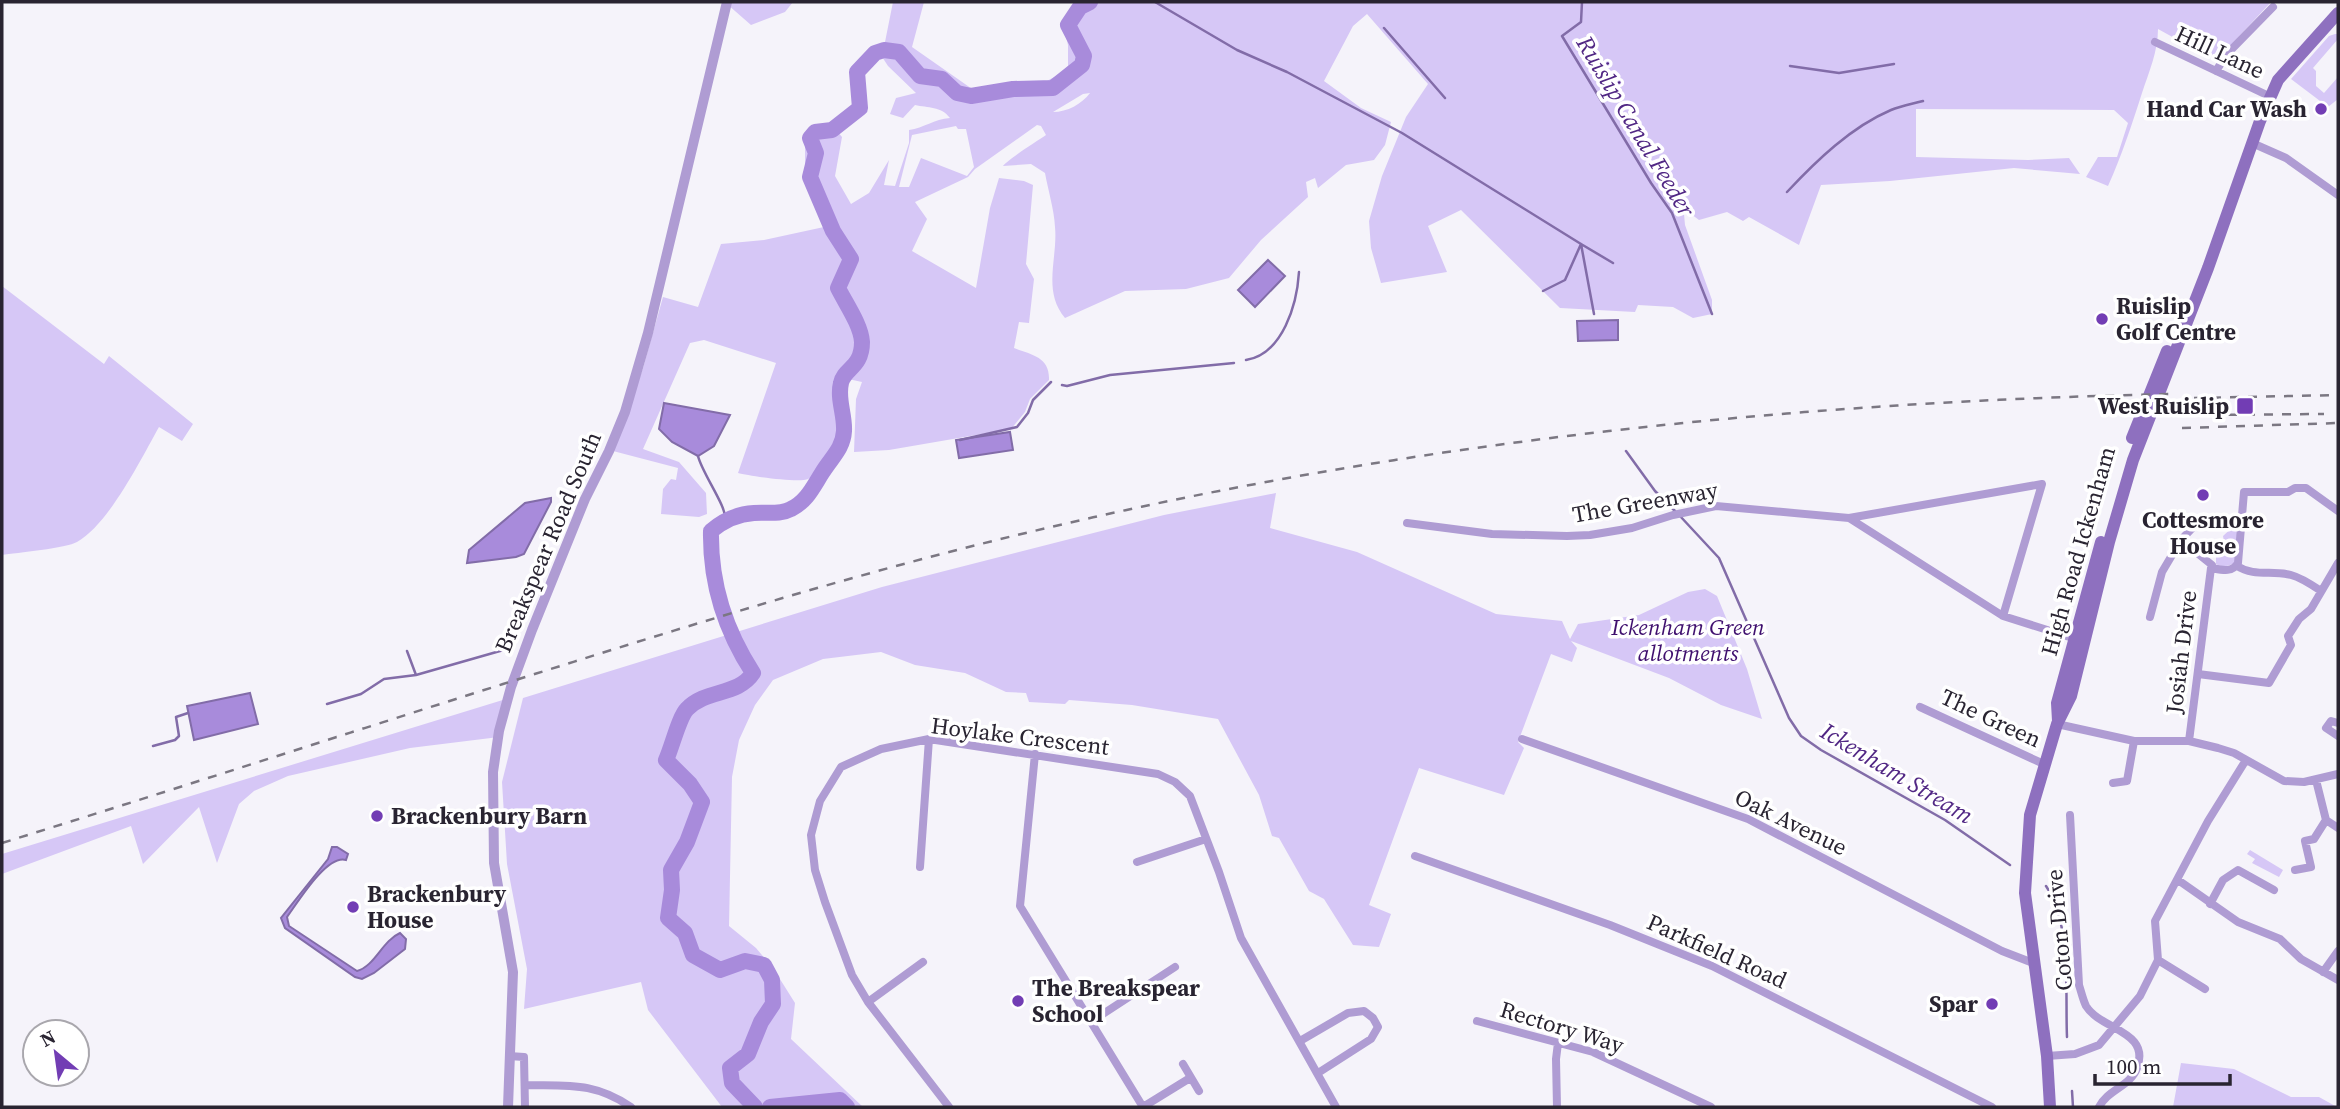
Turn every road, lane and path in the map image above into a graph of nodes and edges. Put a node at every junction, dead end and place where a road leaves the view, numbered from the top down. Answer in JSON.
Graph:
{"nodes":[{"id":1,"x":727,"y":2,"type":"edge"},
{"id":2,"x":2273,"y":7,"type":"dead end"},
{"id":3,"x":2336,"y":19,"type":"edge"},
{"id":4,"x":2155,"y":42,"type":"dead end"},
{"id":5,"x":2216,"y":71,"type":"junction"},
{"id":6,"x":2269,"y":96,"type":"junction"},
{"id":7,"x":2252,"y":143,"type":"junction"},
{"id":8,"x":2338,"y":195,"type":"edge"},
{"id":9,"x":2338,"y":511,"type":"edge"},
{"id":10,"x":1849,"y":518,"type":"junction"},
{"id":11,"x":1407,"y":523,"type":"dead end"},
{"id":12,"x":2197,"y":523,"type":"dead end"},
{"id":13,"x":2181,"y":540,"type":"junction"},
{"id":14,"x":2338,"y":563,"type":"edge"},
{"id":15,"x":2237,"y":566,"type":"junction"},
{"id":16,"x":2211,"y":568,"type":"junction"},
{"id":17,"x":2321,"y":591,"type":"junction"},
{"id":18,"x":2003,"y":616,"type":"junction"},
{"id":19,"x":2150,"y":617,"type":"dead end"},
{"id":20,"x":2080,"y":640,"type":"junction"},
{"id":21,"x":2198,"y":674,"type":"junction"},
{"id":22,"x":1920,"y":706,"type":"dead end"},
{"id":23,"x":2057,"y":724,"type":"junction"},
{"id":24,"x":929,"y":739,"type":"junction"},
{"id":25,"x":1522,"y":739,"type":"dead end"},
{"id":26,"x":2134,"y":741,"type":"junction"},
{"id":27,"x":2189,"y":741,"type":"junction"},
{"id":28,"x":1035,"y":754,"type":"junction"},
{"id":29,"x":2246,"y":760,"type":"junction"},
{"id":30,"x":2046,"y":765,"type":"junction"},
{"id":31,"x":2338,"y":774,"type":"edge"},
{"id":32,"x":2316,"y":779,"type":"junction"},
{"id":33,"x":2113,"y":783,"type":"dead end"},
{"id":34,"x":2070,"y":815,"type":"dead end"},
{"id":35,"x":2326,"y":820,"type":"junction"},
{"id":36,"x":2338,"y":828,"type":"edge"},
{"id":37,"x":1206,"y":839,"type":"junction"},
{"id":38,"x":1415,"y":856,"type":"dead end"},
{"id":39,"x":1137,"y":862,"type":"dead end"},
{"id":40,"x":920,"y":867,"type":"dead end"},
{"id":41,"x":2295,"y":870,"type":"dead end"},
{"id":42,"x":2178,"y":880,"type":"junction"},
{"id":43,"x":2274,"y":890,"type":"dead end"},
{"id":44,"x":2210,"y":904,"type":"junction"},
{"id":45,"x":2338,"y":951,"type":"edge"},
{"id":46,"x":2158,"y":960,"type":"junction"},
{"id":47,"x":923,"y":962,"type":"dead end"},
{"id":48,"x":2033,"y":963,"type":"junction"},
{"id":49,"x":1175,"y":967,"type":"dead end"},
{"id":50,"x":2323,"y":972,"type":"junction"},
{"id":51,"x":2338,"y":980,"type":"edge"},
{"id":52,"x":2205,"y":989,"type":"dead end"},
{"id":53,"x":868,"y":1002,"type":"junction"},
{"id":54,"x":1091,"y":1021,"type":"junction"},
{"id":55,"x":1477,"y":1021,"type":"dead end"},
{"id":56,"x":2115,"y":1028,"type":"junction"},
{"id":57,"x":1300,"y":1041,"type":"junction"},
{"id":58,"x":1558,"y":1043,"type":"junction"},
{"id":59,"x":509,"y":1056,"type":"junction"},
{"id":60,"x":2047,"y":1056,"type":"junction"},
{"id":61,"x":1183,"y":1064,"type":"dead end"},
{"id":62,"x":1318,"y":1073,"type":"junction"},
{"id":63,"x":1190,"y":1077,"type":"junction"},
{"id":64,"x":526,"y":1085,"type":"junction"},
{"id":65,"x":1199,"y":1091,"type":"dead end"},
{"id":66,"x":508,"y":1107,"type":"edge"},
{"id":67,"x":525,"y":1107,"type":"edge"},
{"id":68,"x":631,"y":1107,"type":"edge"},
{"id":69,"x":949,"y":1107,"type":"edge"},
{"id":70,"x":1143,"y":1107,"type":"edge"},
{"id":71,"x":1336,"y":1107,"type":"edge"},
{"id":72,"x":1558,"y":1107,"type":"edge"},
{"id":73,"x":1711,"y":1107,"type":"edge"},
{"id":74,"x":1992,"y":1107,"type":"edge"},
{"id":75,"x":2050,"y":1107,"type":"edge"},
{"id":76,"x":2099,"y":1107,"type":"edge"}],
"edges":[{"from":1,"to":59,"type":"street","name":"Breakspear Road South"},
{"from":2,"to":5,"type":"street"},
{"from":3,"to":6,"type":"main road","name":"High Road Ickenham"},
{"from":4,"to":5,"type":"street","name":"Hill Lane"},
{"from":5,"to":6,"type":"street","name":"Hill Lane"},
{"from":6,"to":7,"type":"main road","name":"High Road Ickenham"},
{"from":7,"to":8,"type":"street"},
{"from":7,"to":20,"type":"main road","name":"High Road Ickenham"},
{"from":9,"to":15,"type":"street"},
{"from":10,"to":11,"type":"street","name":"The Greenway"},
{"from":10,"to":18,"type":"street","name":"The Greenway"},
{"from":10,"to":18,"type":"street","name":"The Greenway"},
{"from":12,"to":13,"type":"street"},
{"from":13,"to":16,"type":"street"},
{"from":13,"to":19,"type":"street"},
{"from":14,"to":17,"type":"street"},
{"from":15,"to":16,"type":"street"},
{"from":15,"to":17,"type":"street"},
{"from":16,"to":21,"type":"street","name":"Josiah Drive"},
{"from":17,"to":21,"type":"street"},
{"from":18,"to":20,"type":"street","name":"The Greenway"},
{"from":20,"to":23,"type":"main road","name":"High Road Ickenham"},
{"from":21,"to":27,"type":"street","name":"Josiah Drive"},
{"from":22,"to":30,"type":"street","name":"The Green"},
{"from":23,"to":26,"type":"street"},
{"from":23,"to":30,"type":"main road","name":"High Road Ickenham"},
{"from":24,"to":28,"type":"street","name":"Hoylake Crescent"},
{"from":24,"to":40,"type":"street"},
{"from":24,"to":53,"type":"street","name":"Hoylake Crescent"},
{"from":25,"to":48,"type":"street","name":"Oak Avenue"},
{"from":26,"to":27,"type":"street"},
{"from":26,"to":33,"type":"street"},
{"from":27,"to":29,"type":"street"},
{"from":28,"to":37,"type":"street","name":"Hoylake Crescent"},
{"from":28,"to":54,"type":"street"},
{"from":29,"to":32,"type":"street"},
{"from":29,"to":42,"type":"street"},
{"from":30,"to":48,"type":"main road","name":"High Road Ickenham"},
{"from":31,"to":32,"type":"street"},
{"from":32,"to":35,"type":"street"},
{"from":34,"to":56,"type":"street","name":"Coton Drive"},
{"from":35,"to":36,"type":"street"},
{"from":35,"to":41,"type":"street"},
{"from":37,"to":39,"type":"street"},
{"from":37,"to":57,"type":"street","name":"Hoylake Crescent"},
{"from":38,"to":74,"type":"street","name":"Parkfield Road"},
{"from":42,"to":44,"type":"street"},
{"from":42,"to":46,"type":"street"},
{"from":43,"to":44,"type":"street"},
{"from":44,"to":50,"type":"street"},
{"from":45,"to":50,"type":"street"},
{"from":46,"to":52,"type":"street"},
{"from":46,"to":56,"type":"street"},
{"from":47,"to":53,"type":"street"},
{"from":48,"to":60,"type":"main road","name":"High Road Ickenham"},
{"from":49,"to":54,"type":"street"},
{"from":50,"to":51,"type":"street"},
{"from":53,"to":69,"type":"street","name":"Hoylake Crescent"},
{"from":54,"to":70,"type":"street"},
{"from":55,"to":58,"type":"street","name":"Rectory Way"},
{"from":56,"to":60,"type":"street"},
{"from":56,"to":76,"type":"street","name":"Coton Drive"},
{"from":57,"to":62,"type":"street","name":"Hoylake Crescent"},
{"from":57,"to":62,"type":"street"},
{"from":58,"to":72,"type":"street"},
{"from":58,"to":73,"type":"street","name":"Rectory Way"},
{"from":59,"to":64,"type":"street"},
{"from":59,"to":66,"type":"street","name":"Breakspear Road South"},
{"from":60,"to":75,"type":"main road","name":"High Road Ickenham"},
{"from":61,"to":63,"type":"street"},
{"from":62,"to":71,"type":"street","name":"Hoylake Crescent"},
{"from":63,"to":65,"type":"street"},
{"from":63,"to":70,"type":"street"},
{"from":64,"to":67,"type":"street"},
{"from":64,"to":68,"type":"street"}]}
